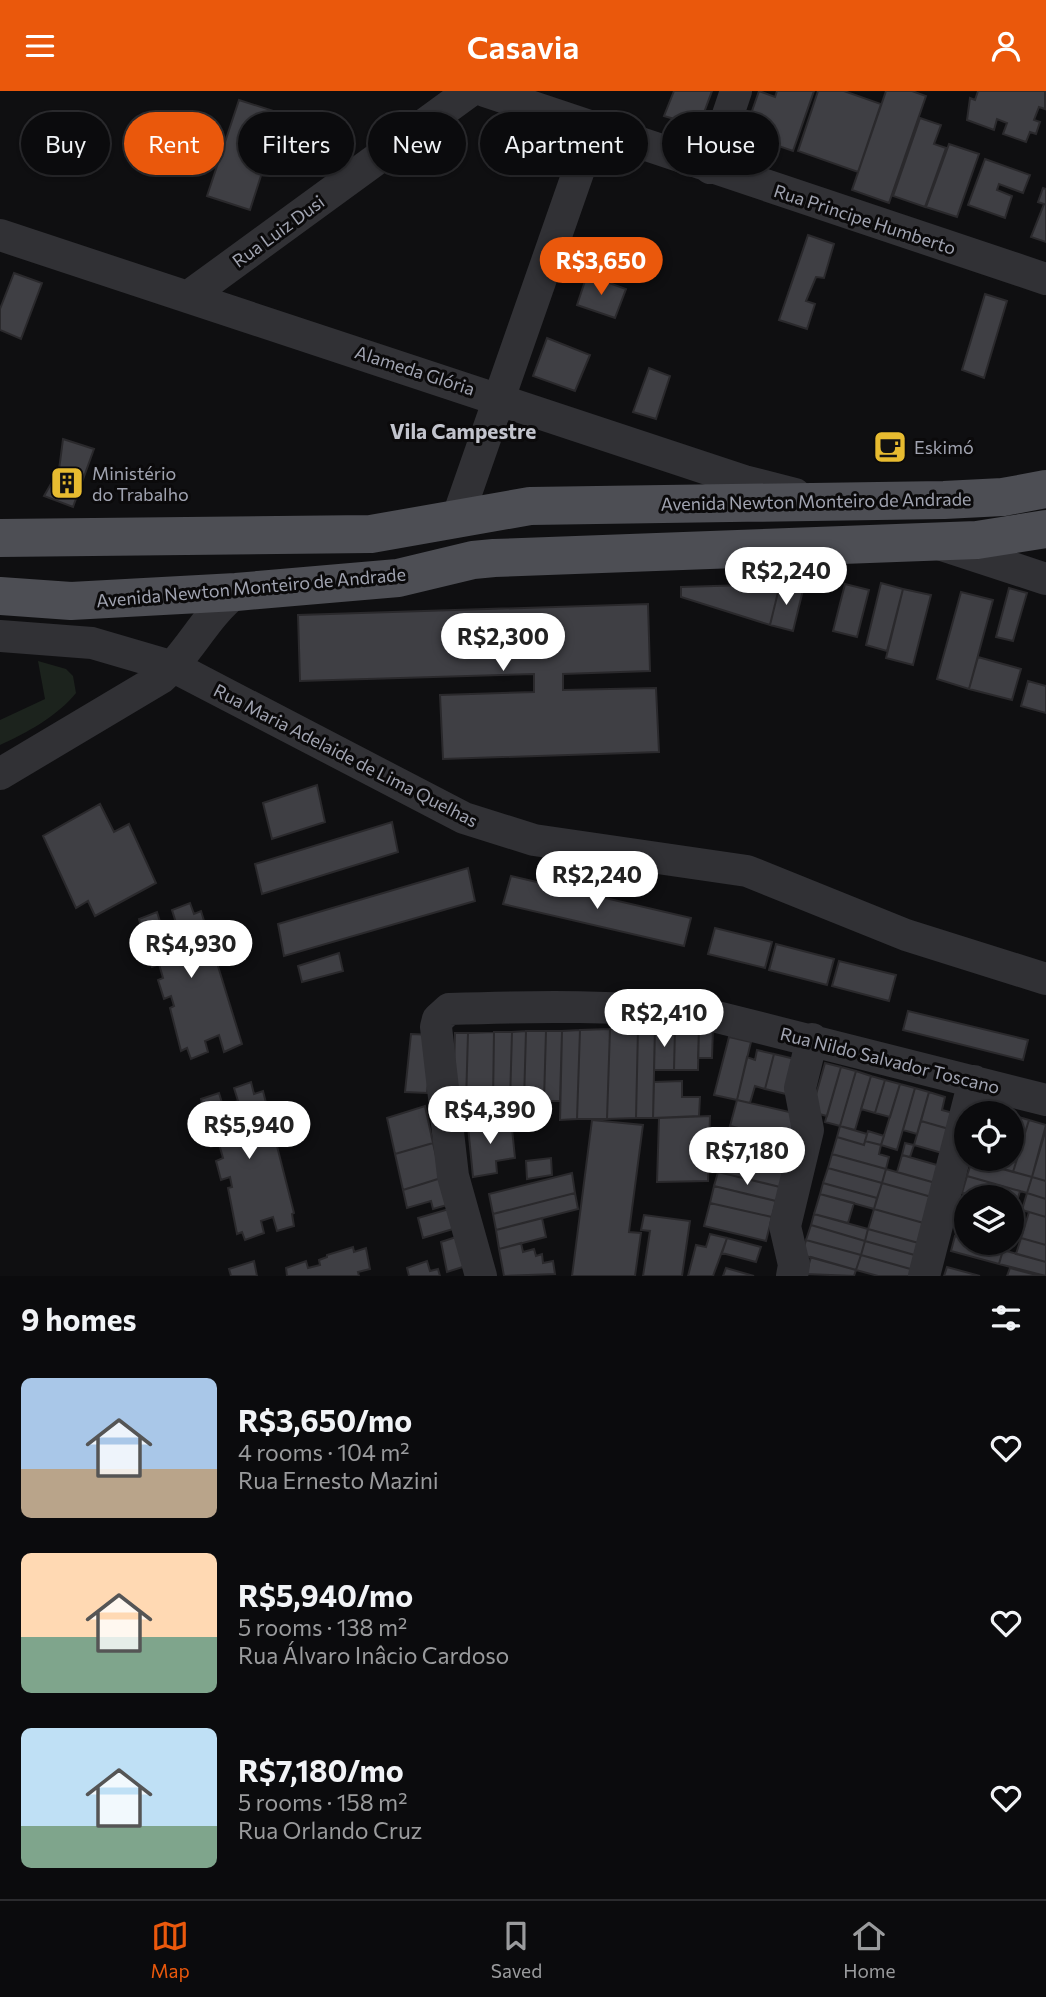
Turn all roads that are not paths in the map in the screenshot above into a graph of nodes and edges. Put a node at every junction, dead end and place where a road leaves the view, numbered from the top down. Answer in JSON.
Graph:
{"nodes":[{"id":1,"x":470,"y":91,"type":"edge"},
{"id":2,"x":485,"y":91,"type":"edge"},
{"id":3,"x":736,"y":91,"type":"edge"},
{"id":4,"x":549,"y":112,"type":"edge"},
{"id":5,"x":729,"y":112,"type":"edge"},
{"id":6,"x":578,"y":175,"type":"edge"},
{"id":7,"x":731,"y":175,"type":"edge"},
{"id":8,"x":0,"y":235,"type":"edge"},
{"id":9,"x":1046,"y":279,"type":"edge"},
{"id":10,"x":189,"y":296,"type":"junction"},
{"id":11,"x":502,"y":399,"type":"junction"},
{"id":12,"x":1046,"y":489,"type":"edge"},
{"id":13,"x":830,"y":503,"type":"junction"},
{"id":14,"x":457,"y":519,"type":"junction"},
{"id":15,"x":1046,"y":529,"type":"edge"},
{"id":16,"x":0,"y":538,"type":"edge"},
{"id":17,"x":1046,"y":541,"type":"edge"},
{"id":18,"x":934,"y":542,"type":"junction"},
{"id":19,"x":1046,"y":567,"type":"edge"},
{"id":20,"x":1046,"y":579,"type":"edge"},
{"id":21,"x":236,"y":591,"type":"junction"},
{"id":22,"x":0,"y":596,"type":"edge"},
{"id":23,"x":0,"y":636,"type":"edge"},
{"id":24,"x":174,"y":667,"type":"junction"},
{"id":25,"x":0,"y":774,"type":"edge"},
{"id":26,"x":1046,"y":979,"type":"edge"},
{"id":27,"x":812,"y":1039,"type":"junction"},
{"id":28,"x":974,"y":1081,"type":"junction"},
{"id":29,"x":1046,"y":1100,"type":"edge"},
{"id":30,"x":481,"y":1276,"type":"edge"},
{"id":31,"x":792,"y":1276,"type":"edge"},
{"id":32,"x":924,"y":1276,"type":"edge"}],
"edges":[{"from":1,"to":10,"type":"street","name":"Rua Luiz Dusi"},
{"from":2,"to":4,"type":"street","name":"Rua Principe Humberto"},
{"from":3,"to":5,"type":"street"},
{"from":6,"to":11,"type":"street"},
{"from":7,"to":9,"type":"street","name":"Rua Principe Humberto"},
{"from":8,"to":10,"type":"street","name":"Alameda Glória"},
{"from":10,"to":11,"type":"street","name":"Alameda Glória"},
{"from":11,"to":13,"type":"street","name":"Alameda Glória"},
{"from":11,"to":14,"type":"street"},
{"from":12,"to":13,"type":"main road","name":"Avenida Newton Monteiro de Andrade"},
{"from":13,"to":14,"type":"main road","name":"Avenida Newton Monteiro de Andrade"},
{"from":14,"to":16,"type":"main road","name":"Avenida Newton Monteiro de Andrade"},
{"from":15,"to":18,"type":"main road","name":"Avenida Newton Monteiro de Andrade"},
{"from":17,"to":19,"type":"street"},
{"from":18,"to":20,"type":"street"},
{"from":18,"to":21,"type":"main road","name":"Avenida Newton Monteiro de Andrade"},
{"from":21,"to":22,"type":"main road","name":"Avenida Newton Monteiro de Andrade"},
{"from":21,"to":24,"type":"street"},
{"from":23,"to":24,"type":"street","name":"Rua Maria Adelaide de Lima Quelhas"},
{"from":24,"to":25,"type":"street"},
{"from":24,"to":26,"type":"street","name":"Rua Maria Adelaide de Lima Quelhas"},
{"from":27,"to":28,"type":"street","name":"Rua Nildo Salvador Toscano"},
{"from":27,"to":30,"type":"street","name":"Rua Nildo Salvador Toscano"},
{"from":27,"to":31,"type":"street"},
{"from":28,"to":29,"type":"street","name":"Rua Nildo Salvador Toscano"},
{"from":28,"to":32,"type":"street"}]}
